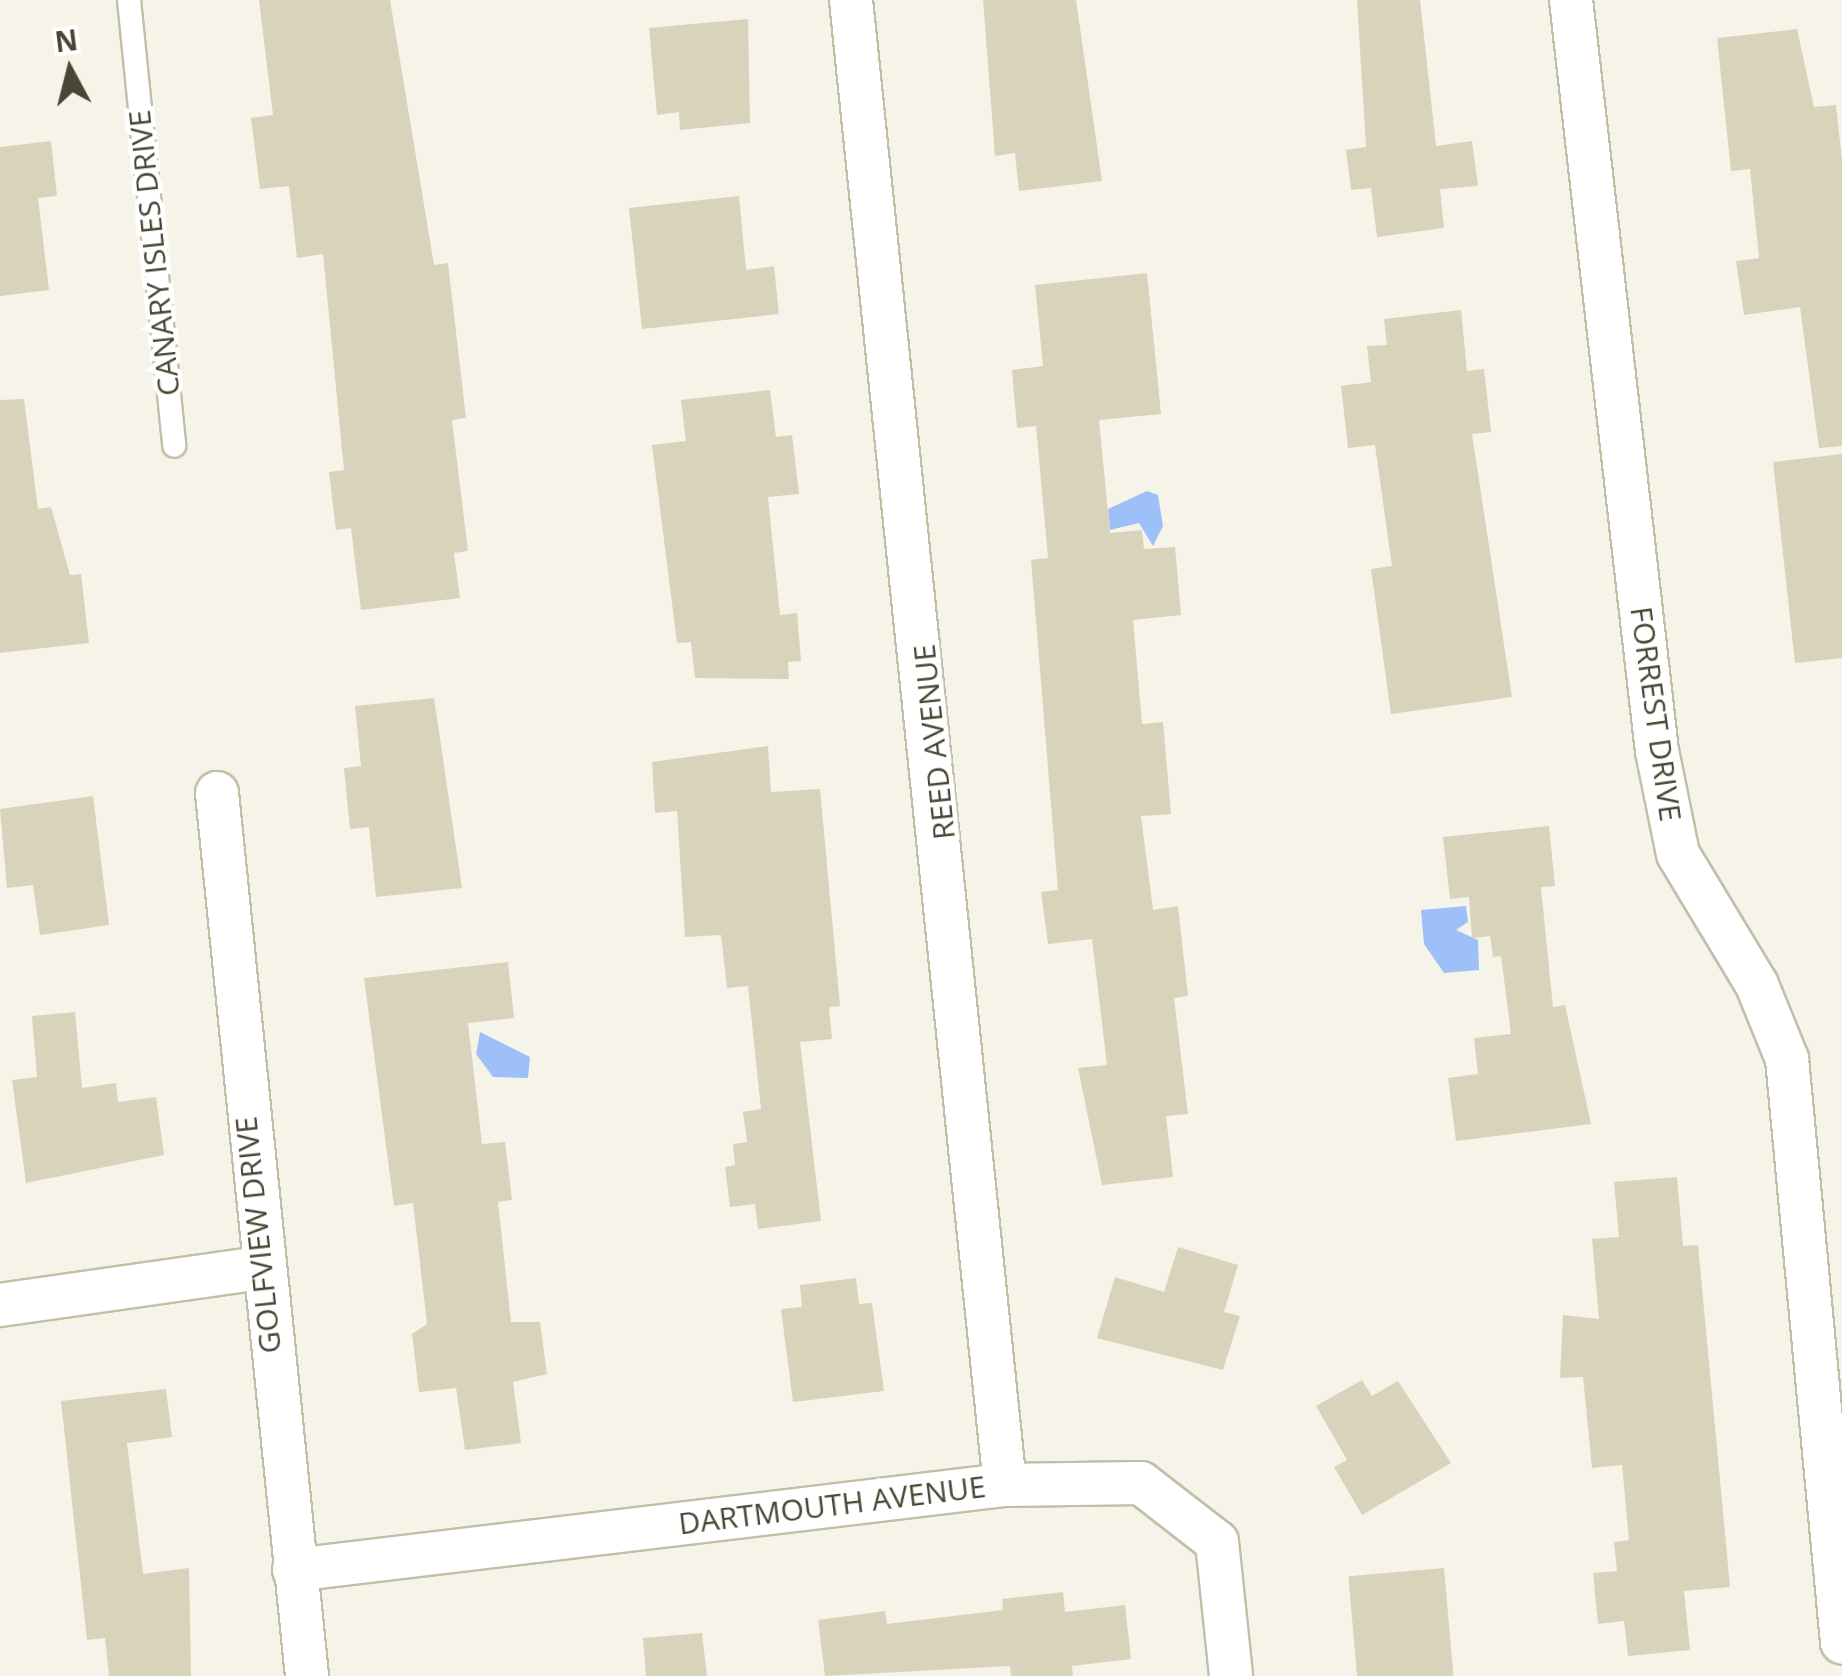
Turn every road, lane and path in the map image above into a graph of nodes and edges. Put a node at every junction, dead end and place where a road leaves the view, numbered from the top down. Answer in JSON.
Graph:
{"nodes":[{"id":1,"x":129,"y":0,"type":"edge"},
{"id":2,"x":851,"y":0,"type":"edge"},
{"id":3,"x":1572,"y":0,"type":"edge"},
{"id":4,"x":174,"y":446,"type":"dead end"},
{"id":5,"x":217,"y":793,"type":"dead end"},
{"id":6,"x":259,"y":1268,"type":"junction"},
{"id":7,"x":0,"y":1305,"type":"edge"},
{"id":8,"x":1005,"y":1485,"type":"junction"},
{"id":9,"x":294,"y":1570,"type":"junction"},
{"id":10,"x":1842,"y":1642,"type":"edge"},
{"id":11,"x":308,"y":1676,"type":"edge"},
{"id":12,"x":1231,"y":1676,"type":"edge"}],
"edges":[{"from":1,"to":4,"type":"lane","name":"CANARY ISLES DRIVE"},
{"from":2,"to":8,"type":"street","name":"REED AVENUE"},
{"from":3,"to":10,"type":"street","name":"FORREST DRIVE"},
{"from":5,"to":6,"type":"street","name":"GOLFVIEW DRIVE"},
{"from":6,"to":7,"type":"street"},
{"from":6,"to":9,"type":"street","name":"GOLFVIEW DRIVE"},
{"from":8,"to":9,"type":"street","name":"DARTMOUTH AVENUE"},
{"from":8,"to":12,"type":"street","name":"DARTMOUTH AVENUE"},
{"from":9,"to":11,"type":"street","name":"GOLFVIEW DRIVE"}]}
